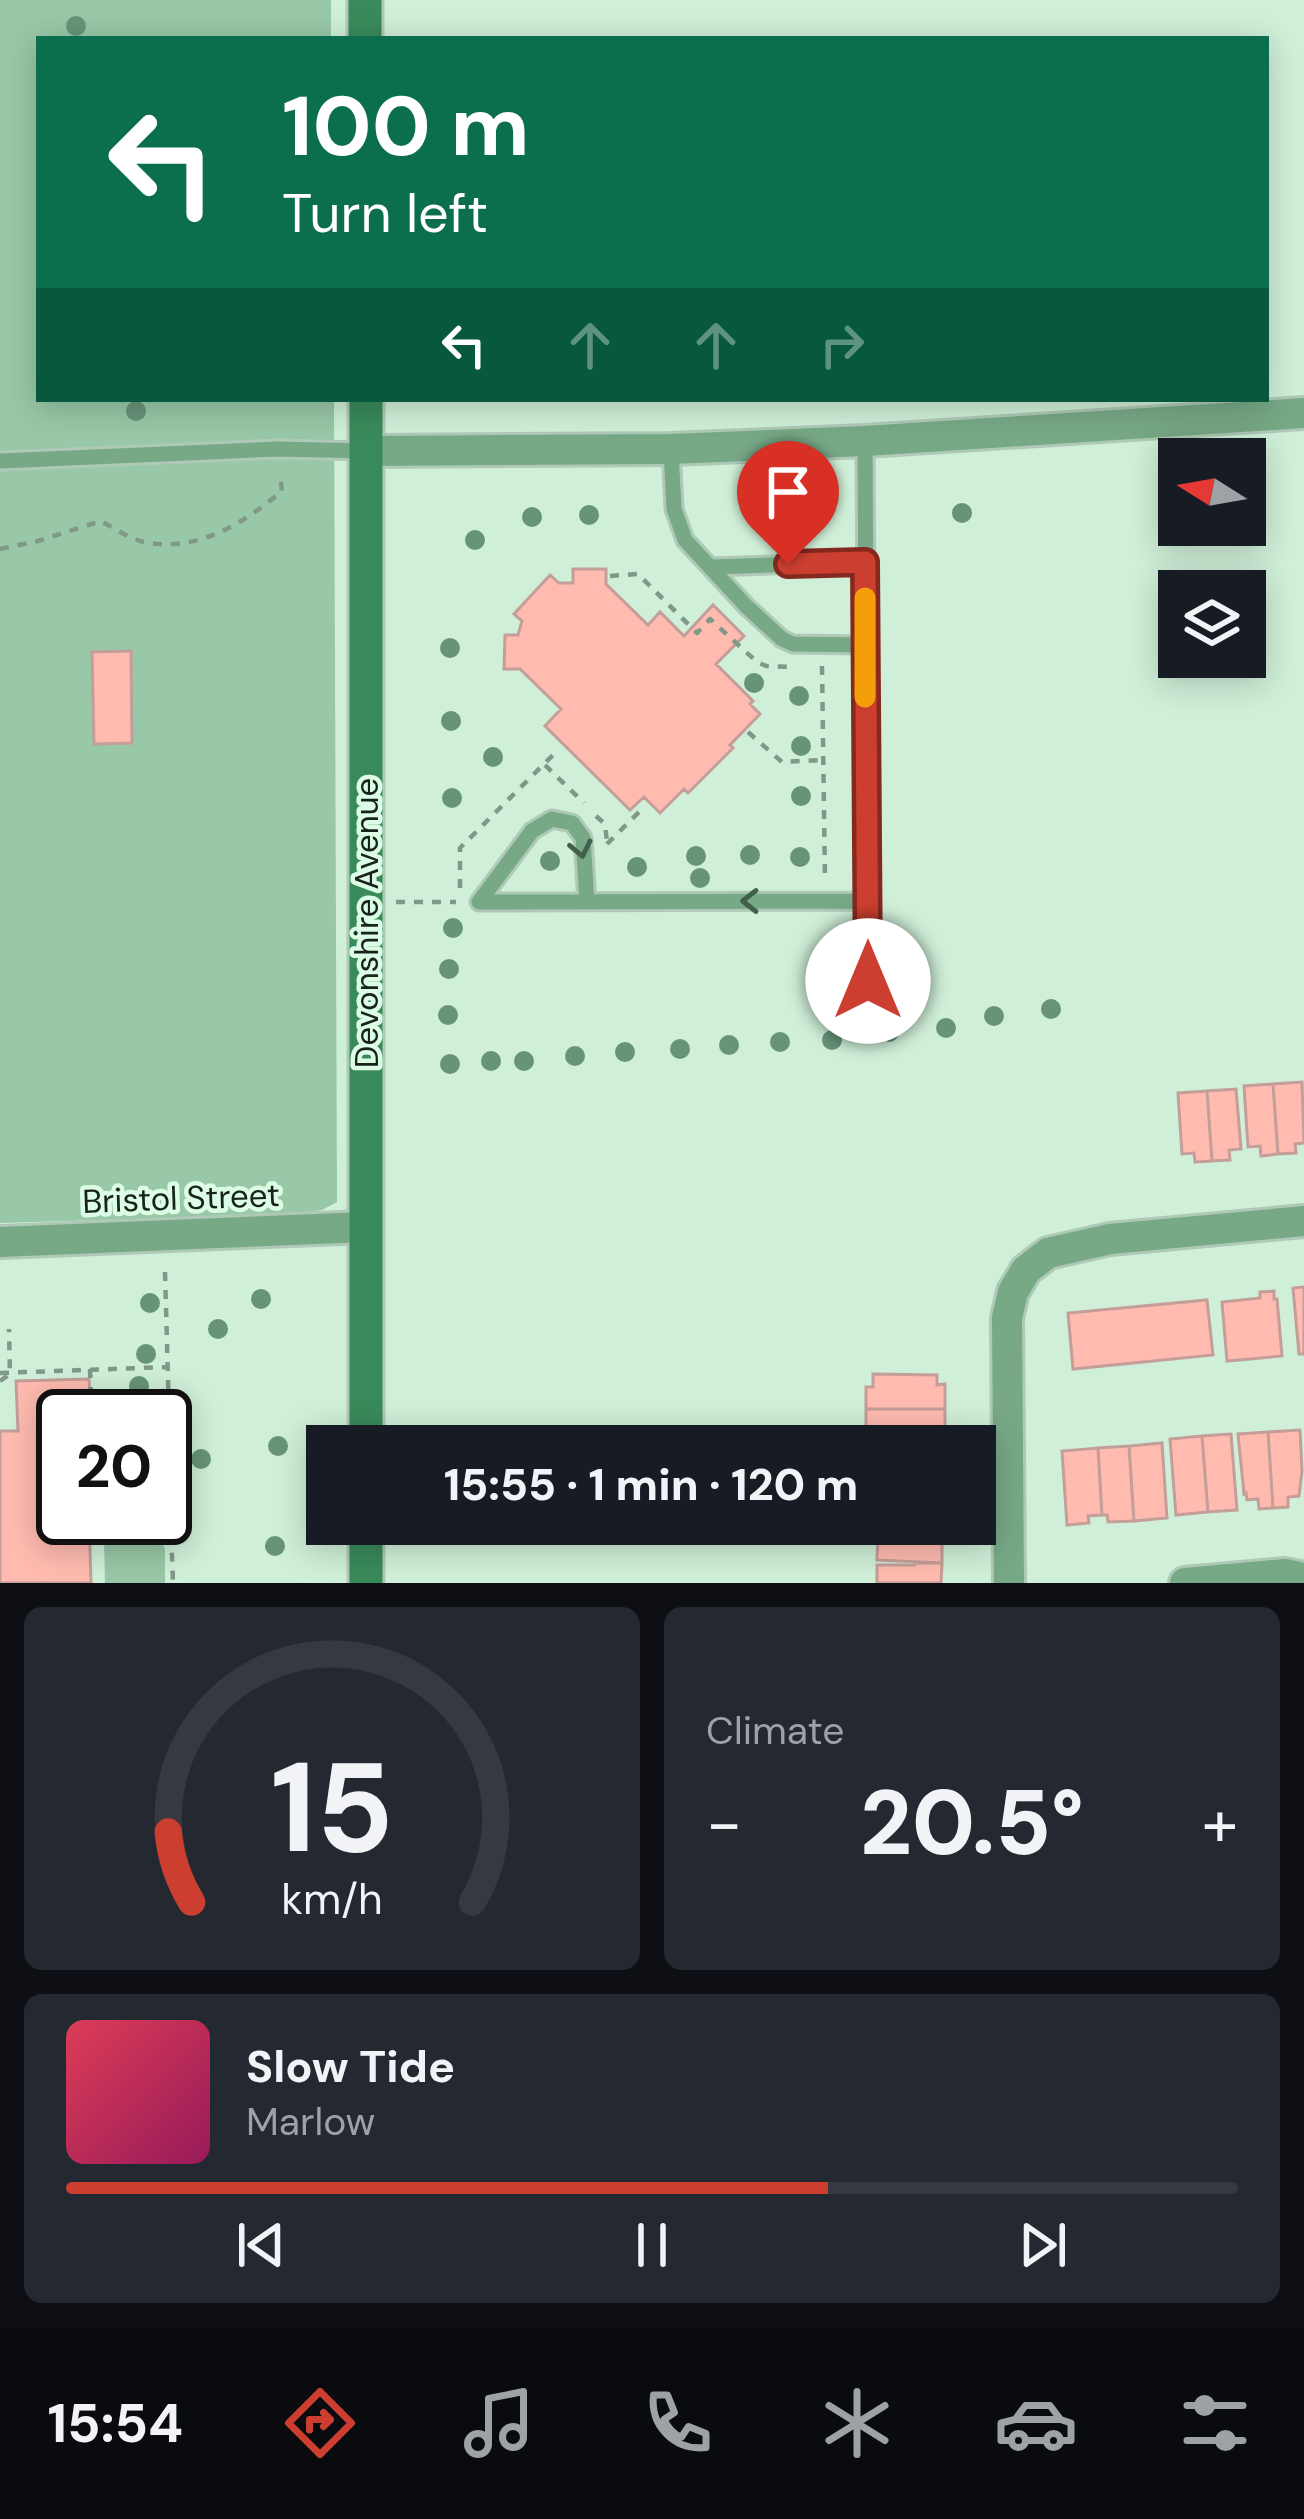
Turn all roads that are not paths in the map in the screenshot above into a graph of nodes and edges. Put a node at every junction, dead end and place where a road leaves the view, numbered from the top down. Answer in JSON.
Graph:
{"nodes":[{"id":1,"x":364,"y":0,"type":"edge"},
{"id":2,"x":365,"y":36,"type":"edge"},
{"id":3,"x":366,"y":402,"type":"edge"},
{"id":4,"x":1304,"y":413,"type":"edge"},
{"id":5,"x":865,"y":441,"type":"junction"},
{"id":6,"x":670,"y":448,"type":"junction"},
{"id":7,"x":366,"y":451,"type":"junction"},
{"id":8,"x":0,"y":460,"type":"edge"},
{"id":9,"x":865,"y":562,"type":"junction"},
{"id":10,"x":710,"y":566,"type":"junction"},
{"id":11,"x":865,"y":645,"type":"junction"},
{"id":12,"x":867,"y":892,"type":"junction"},
{"id":13,"x":587,"y":902,"type":"junction"},
{"id":14,"x":868,"y":981,"type":"dead end"},
{"id":15,"x":1304,"y":1221,"type":"edge"},
{"id":16,"x":366,"y":1227,"type":"junction"},
{"id":17,"x":0,"y":1242,"type":"edge"},
{"id":18,"x":366,"y":1425,"type":"edge"},
{"id":19,"x":366,"y":1545,"type":"edge"},
{"id":20,"x":1304,"y":1578,"type":"edge"},
{"id":21,"x":366,"y":1583,"type":"edge"},
{"id":22,"x":1009,"y":1583,"type":"edge"},
{"id":23,"x":1185,"y":1583,"type":"edge"}],
"edges":[{"from":1,"to":2,"type":"main road"},
{"from":3,"to":7,"type":"main road","name":"Devonshire Avenue"},
{"from":4,"to":5,"type":"street"},
{"from":5,"to":6,"type":"street"},
{"from":5,"to":9,"type":"lane"},
{"from":6,"to":7,"type":"street"},
{"from":6,"to":10,"type":"lane"},
{"from":7,"to":8,"type":"lane"},
{"from":7,"to":16,"type":"main road","name":"Devonshire Avenue"},
{"from":9,"to":10,"type":"lane"},
{"from":9,"to":11,"type":"lane"},
{"from":10,"to":11,"type":"lane"},
{"from":11,"to":12,"type":"lane"},
{"from":12,"to":13,"type":"lane","one_way":true},
{"from":12,"to":14,"type":"lane"},
{"from":13,"to":13,"type":"lane","one_way":true},
{"from":15,"to":22,"type":"street"},
{"from":16,"to":17,"type":"street","name":"Bristol Street"},
{"from":16,"to":18,"type":"main road","name":"Devonshire Avenue"},
{"from":19,"to":21,"type":"main road"},
{"from":20,"to":23,"type":"street"}]}
